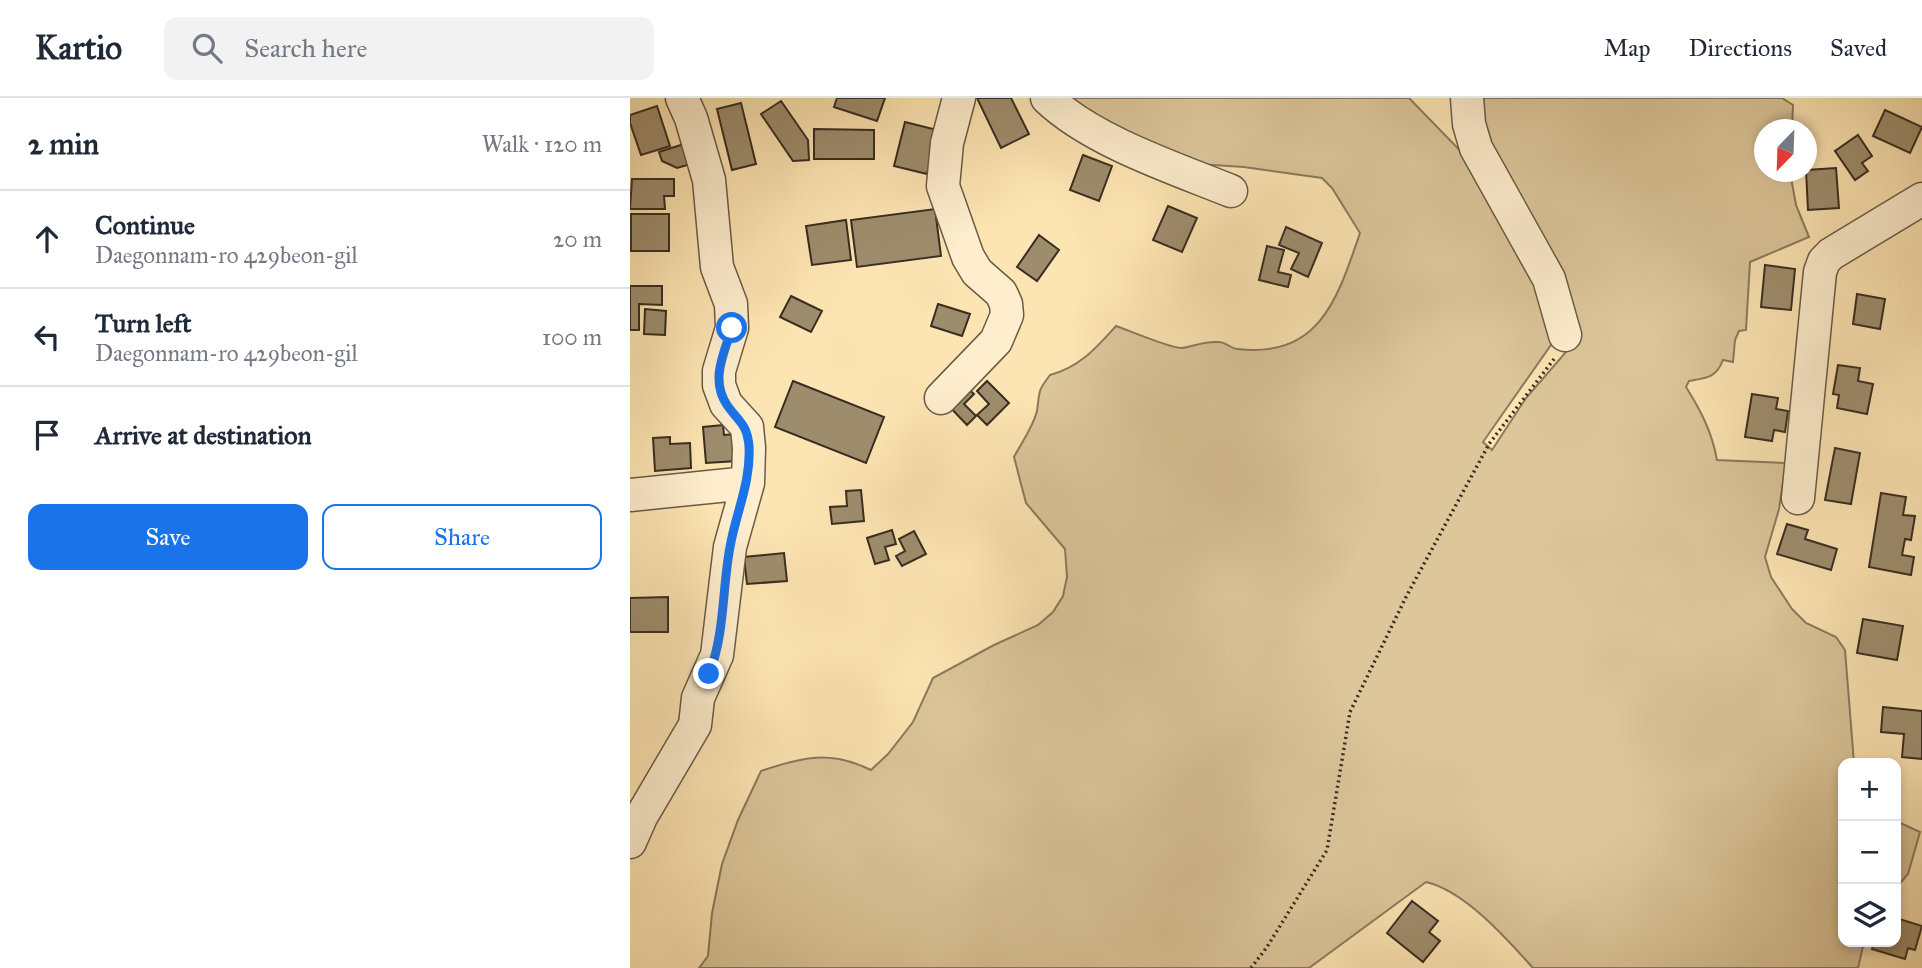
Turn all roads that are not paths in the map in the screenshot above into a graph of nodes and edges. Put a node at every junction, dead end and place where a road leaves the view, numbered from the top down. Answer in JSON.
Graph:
{"nodes":[{"id":1,"x":682,"y":98,"type":"edge"},
{"id":2,"x":959,"y":98,"type":"edge"},
{"id":3,"x":1047,"y":98,"type":"edge"},
{"id":4,"x":1467,"y":98,"type":"edge"},
{"id":5,"x":1231,"y":191,"type":"dead end"},
{"id":6,"x":1922,"y":199,"type":"edge"},
{"id":7,"x":1565,"y":335,"type":"road end"},
{"id":8,"x":941,"y":398,"type":"dead end"},
{"id":9,"x":748,"y":483,"type":"junction"},
{"id":10,"x":630,"y":495,"type":"edge"},
{"id":11,"x":1798,"y":498,"type":"dead end"},
{"id":12,"x":630,"y":842,"type":"edge"}],
"edges":[{"from":1,"to":9,"type":"lane"},
{"from":2,"to":8,"type":"lane"},
{"from":3,"to":5,"type":"lane"},
{"from":4,"to":7,"type":"lane"},
{"from":6,"to":11,"type":"lane"},
{"from":9,"to":10,"type":"lane"},
{"from":9,"to":12,"type":"lane"}]}
